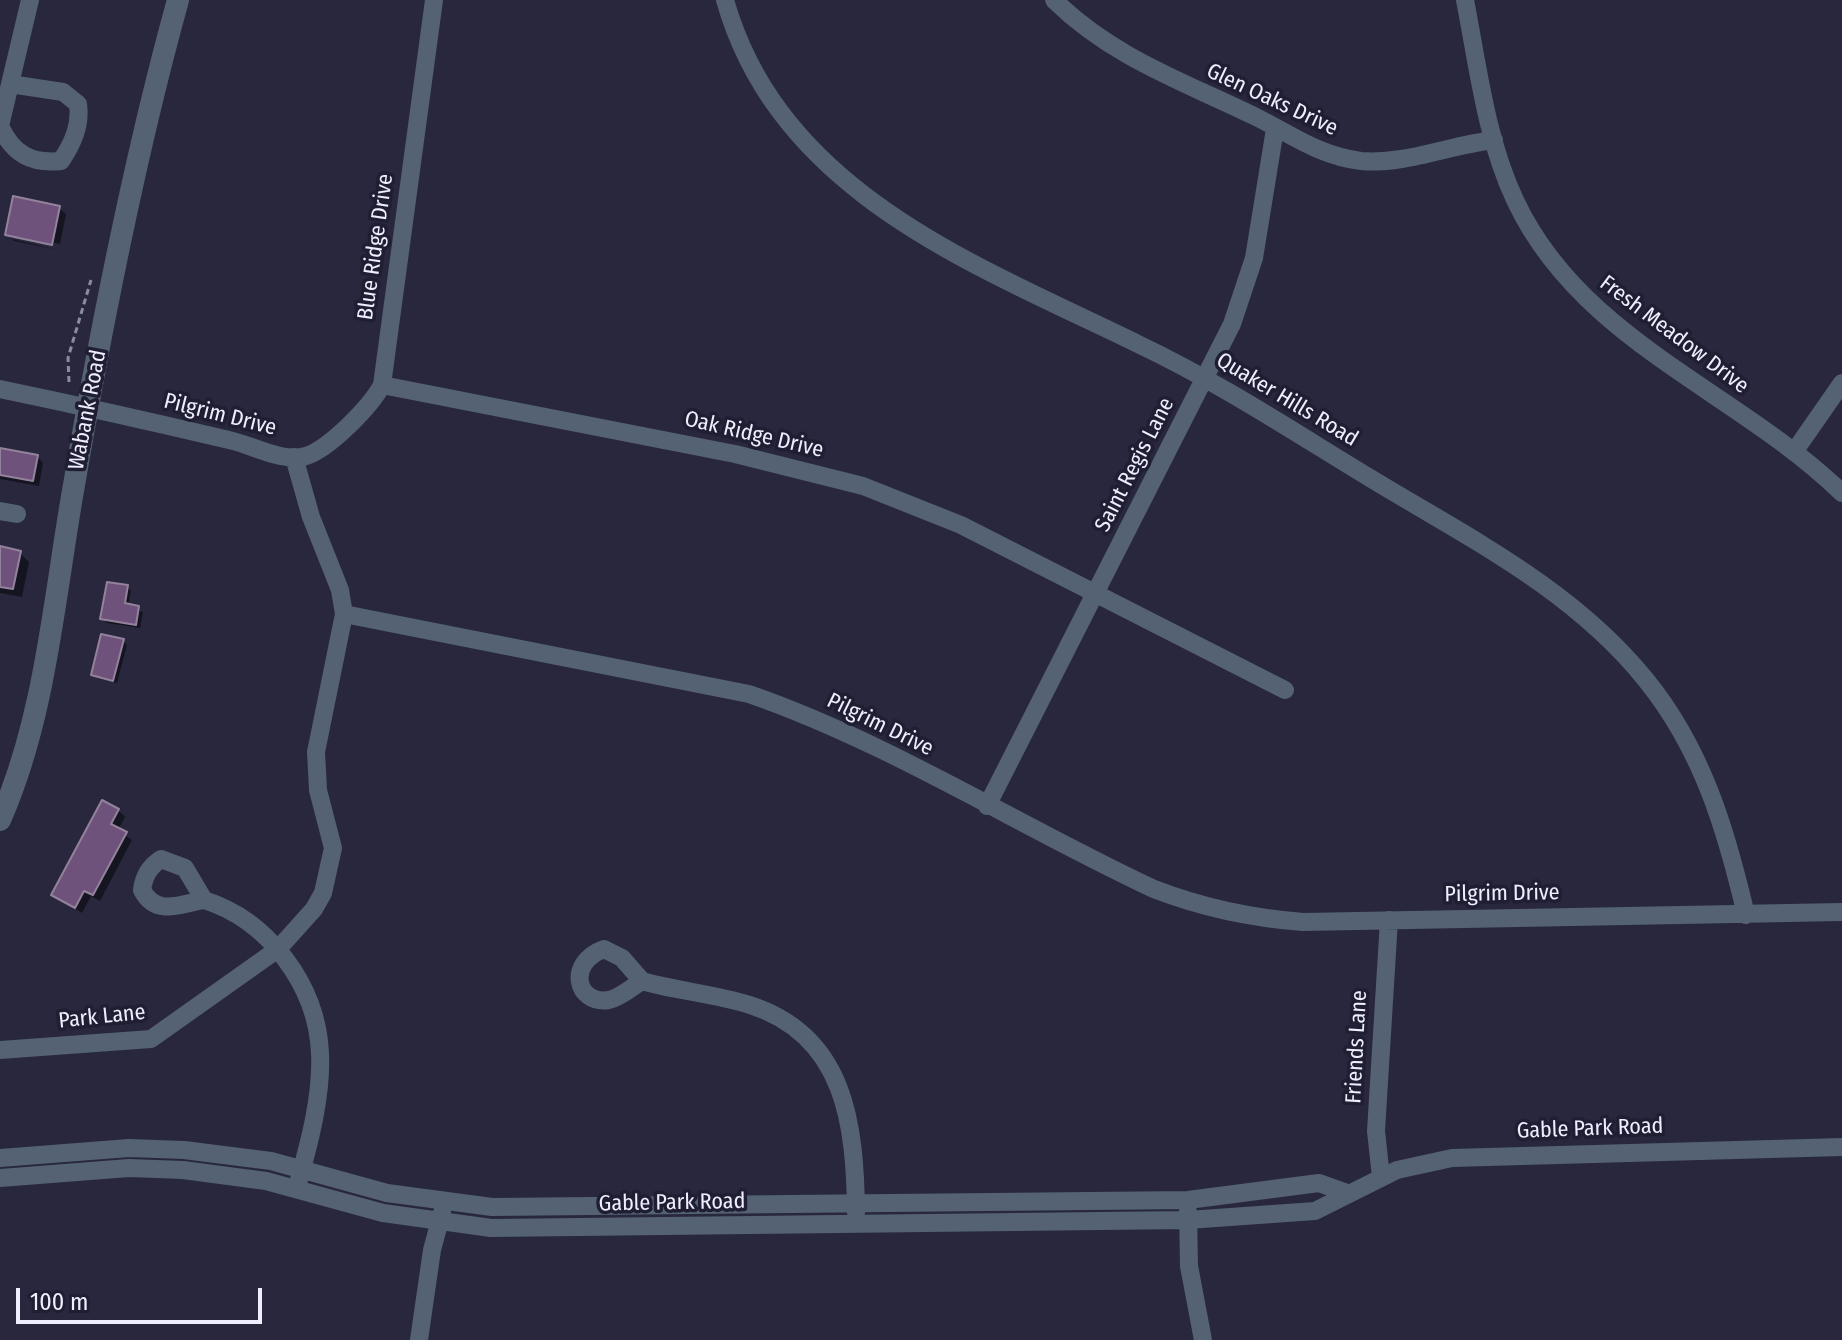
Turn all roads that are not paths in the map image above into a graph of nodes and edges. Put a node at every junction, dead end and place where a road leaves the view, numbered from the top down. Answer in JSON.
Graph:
{"nodes":[{"id":1,"x":30,"y":0,"type":"edge"},
{"id":2,"x":178,"y":0,"type":"edge"},
{"id":3,"x":434,"y":0,"type":"edge"},
{"id":4,"x":725,"y":0,"type":"edge"},
{"id":5,"x":1054,"y":0,"type":"edge"},
{"id":6,"x":1465,"y":0,"type":"edge"},
{"id":7,"x":10,"y":84,"type":"junction"},
{"id":8,"x":0,"y":126,"type":"edge"},
{"id":9,"x":1275,"y":129,"type":"junction"},
{"id":10,"x":1494,"y":140,"type":"junction"},
{"id":11,"x":1205,"y":378,"type":"junction"},
{"id":12,"x":1842,"y":383,"type":"edge"},
{"id":13,"x":382,"y":385,"type":"junction"},
{"id":14,"x":0,"y":389,"type":"edge"},
{"id":15,"x":87,"y":407,"type":"junction"},
{"id":16,"x":1794,"y":452,"type":"junction"},
{"id":17,"x":294,"y":457,"type":"junction"},
{"id":18,"x":1842,"y":493,"type":"edge"},
{"id":19,"x":1097,"y":593,"type":"junction"},
{"id":20,"x":344,"y":614,"type":"junction"},
{"id":21,"x":1285,"y":690,"type":"dead end"},
{"id":22,"x":987,"y":806,"type":"junction"},
{"id":23,"x":0,"y":820,"type":"edge"},
{"id":24,"x":204,"y":900,"type":"dead end"},
{"id":25,"x":1842,"y":912,"type":"edge"},
{"id":26,"x":1746,"y":915,"type":"junction"},
{"id":27,"x":1389,"y":920,"type":"junction"},
{"id":28,"x":278,"y":949,"type":"junction"},
{"id":29,"x":642,"y":981,"type":"dead end"},
{"id":30,"x":0,"y":1050,"type":"edge"},
{"id":31,"x":1842,"y":1147,"type":"edge"},
{"id":32,"x":0,"y":1158,"type":"edge"},
{"id":33,"x":302,"y":1169,"type":"junction"},
{"id":34,"x":1381,"y":1177,"type":"junction"},
{"id":35,"x":0,"y":1178,"type":"edge"},
{"id":36,"x":296,"y":1189,"type":"junction"},
{"id":37,"x":1347,"y":1193,"type":"junction"},
{"id":38,"x":1188,"y":1200,"type":"junction"},
{"id":39,"x":444,"y":1202,"type":"junction"},
{"id":40,"x":856,"y":1203,"type":"junction"},
{"id":41,"x":1188,"y":1220,"type":"junction"},
{"id":42,"x":441,"y":1222,"type":"junction"},
{"id":43,"x":856,"y":1223,"type":"junction"},
{"id":44,"x":419,"y":1340,"type":"edge"},
{"id":45,"x":1203,"y":1340,"type":"edge"}],
"edges":[{"from":1,"to":7,"type":"street"},
{"from":2,"to":15,"type":"street","name":"Wabank Road"},
{"from":3,"to":13,"type":"street","name":"Blue Ridge Drive"},
{"from":4,"to":11,"type":"street","name":"Quaker Hills Road"},
{"from":5,"to":9,"type":"street","name":"Glen Oaks Drive"},
{"from":6,"to":10,"type":"street","name":"Fresh Meadow Drive"},
{"from":7,"to":8,"type":"street"},
{"from":7,"to":8,"type":"street"},
{"from":9,"to":10,"type":"street","name":"Glen Oaks Drive"},
{"from":9,"to":11,"type":"street","name":"Saint Regis Lane"},
{"from":10,"to":16,"type":"street","name":"Fresh Meadow Drive"},
{"from":11,"to":19,"type":"street","name":"Saint Regis Lane"},
{"from":11,"to":26,"type":"street","name":"Quaker Hills Road"},
{"from":12,"to":16,"type":"street"},
{"from":13,"to":17,"type":"street"},
{"from":13,"to":19,"type":"street","name":"Oak Ridge Drive"},
{"from":14,"to":15,"type":"street","name":"Pilgrim Drive"},
{"from":15,"to":17,"type":"street","name":"Pilgrim Drive"},
{"from":15,"to":23,"type":"street","name":"Wabank Road"},
{"from":16,"to":18,"type":"street","name":"Fresh Meadow Drive"},
{"from":17,"to":20,"type":"street","name":"Pilgrim Drive"},
{"from":19,"to":21,"type":"street","name":"Oak Ridge Drive"},
{"from":19,"to":22,"type":"street","name":"Saint Regis Lane"},
{"from":20,"to":22,"type":"street","name":"Pilgrim Drive"},
{"from":20,"to":28,"type":"street","name":"Park Lane"},
{"from":22,"to":27,"type":"street","name":"Pilgrim Drive"},
{"from":24,"to":28,"type":"street"},
{"from":25,"to":26,"type":"street","name":"Pilgrim Drive"},
{"from":26,"to":27,"type":"street","name":"Pilgrim Drive"},
{"from":27,"to":34,"type":"street","name":"Friends Lane"},
{"from":28,"to":30,"type":"street","name":"Park Lane"},
{"from":28,"to":33,"type":"street"},
{"from":29,"to":40,"type":"street"},
{"from":31,"to":34,"type":"street","name":"Gable Park Road"},
{"from":32,"to":33,"type":"street","name":"Gable Park Road"},
{"from":33,"to":36,"type":"street"},
{"from":33,"to":39,"type":"street","name":"Gable Park Road"},
{"from":34,"to":37,"type":"street","name":"Gable Park Road"},
{"from":35,"to":36,"type":"street","name":"Gable Park Road"},
{"from":36,"to":42,"type":"street","name":"Gable Park Road"},
{"from":37,"to":38,"type":"street","name":"Gable Park Road"},
{"from":37,"to":41,"type":"street","name":"Gable Park Road"},
{"from":38,"to":40,"type":"street","name":"Gable Park Road"},
{"from":38,"to":41,"type":"street"},
{"from":39,"to":40,"type":"street","name":"Gable Park Road"},
{"from":39,"to":42,"type":"street"},
{"from":40,"to":43,"type":"street"},
{"from":41,"to":43,"type":"street","name":"Gable Park Road"},
{"from":41,"to":45,"type":"street"},
{"from":42,"to":43,"type":"street","name":"Gable Park Road"},
{"from":42,"to":44,"type":"street"}]}
